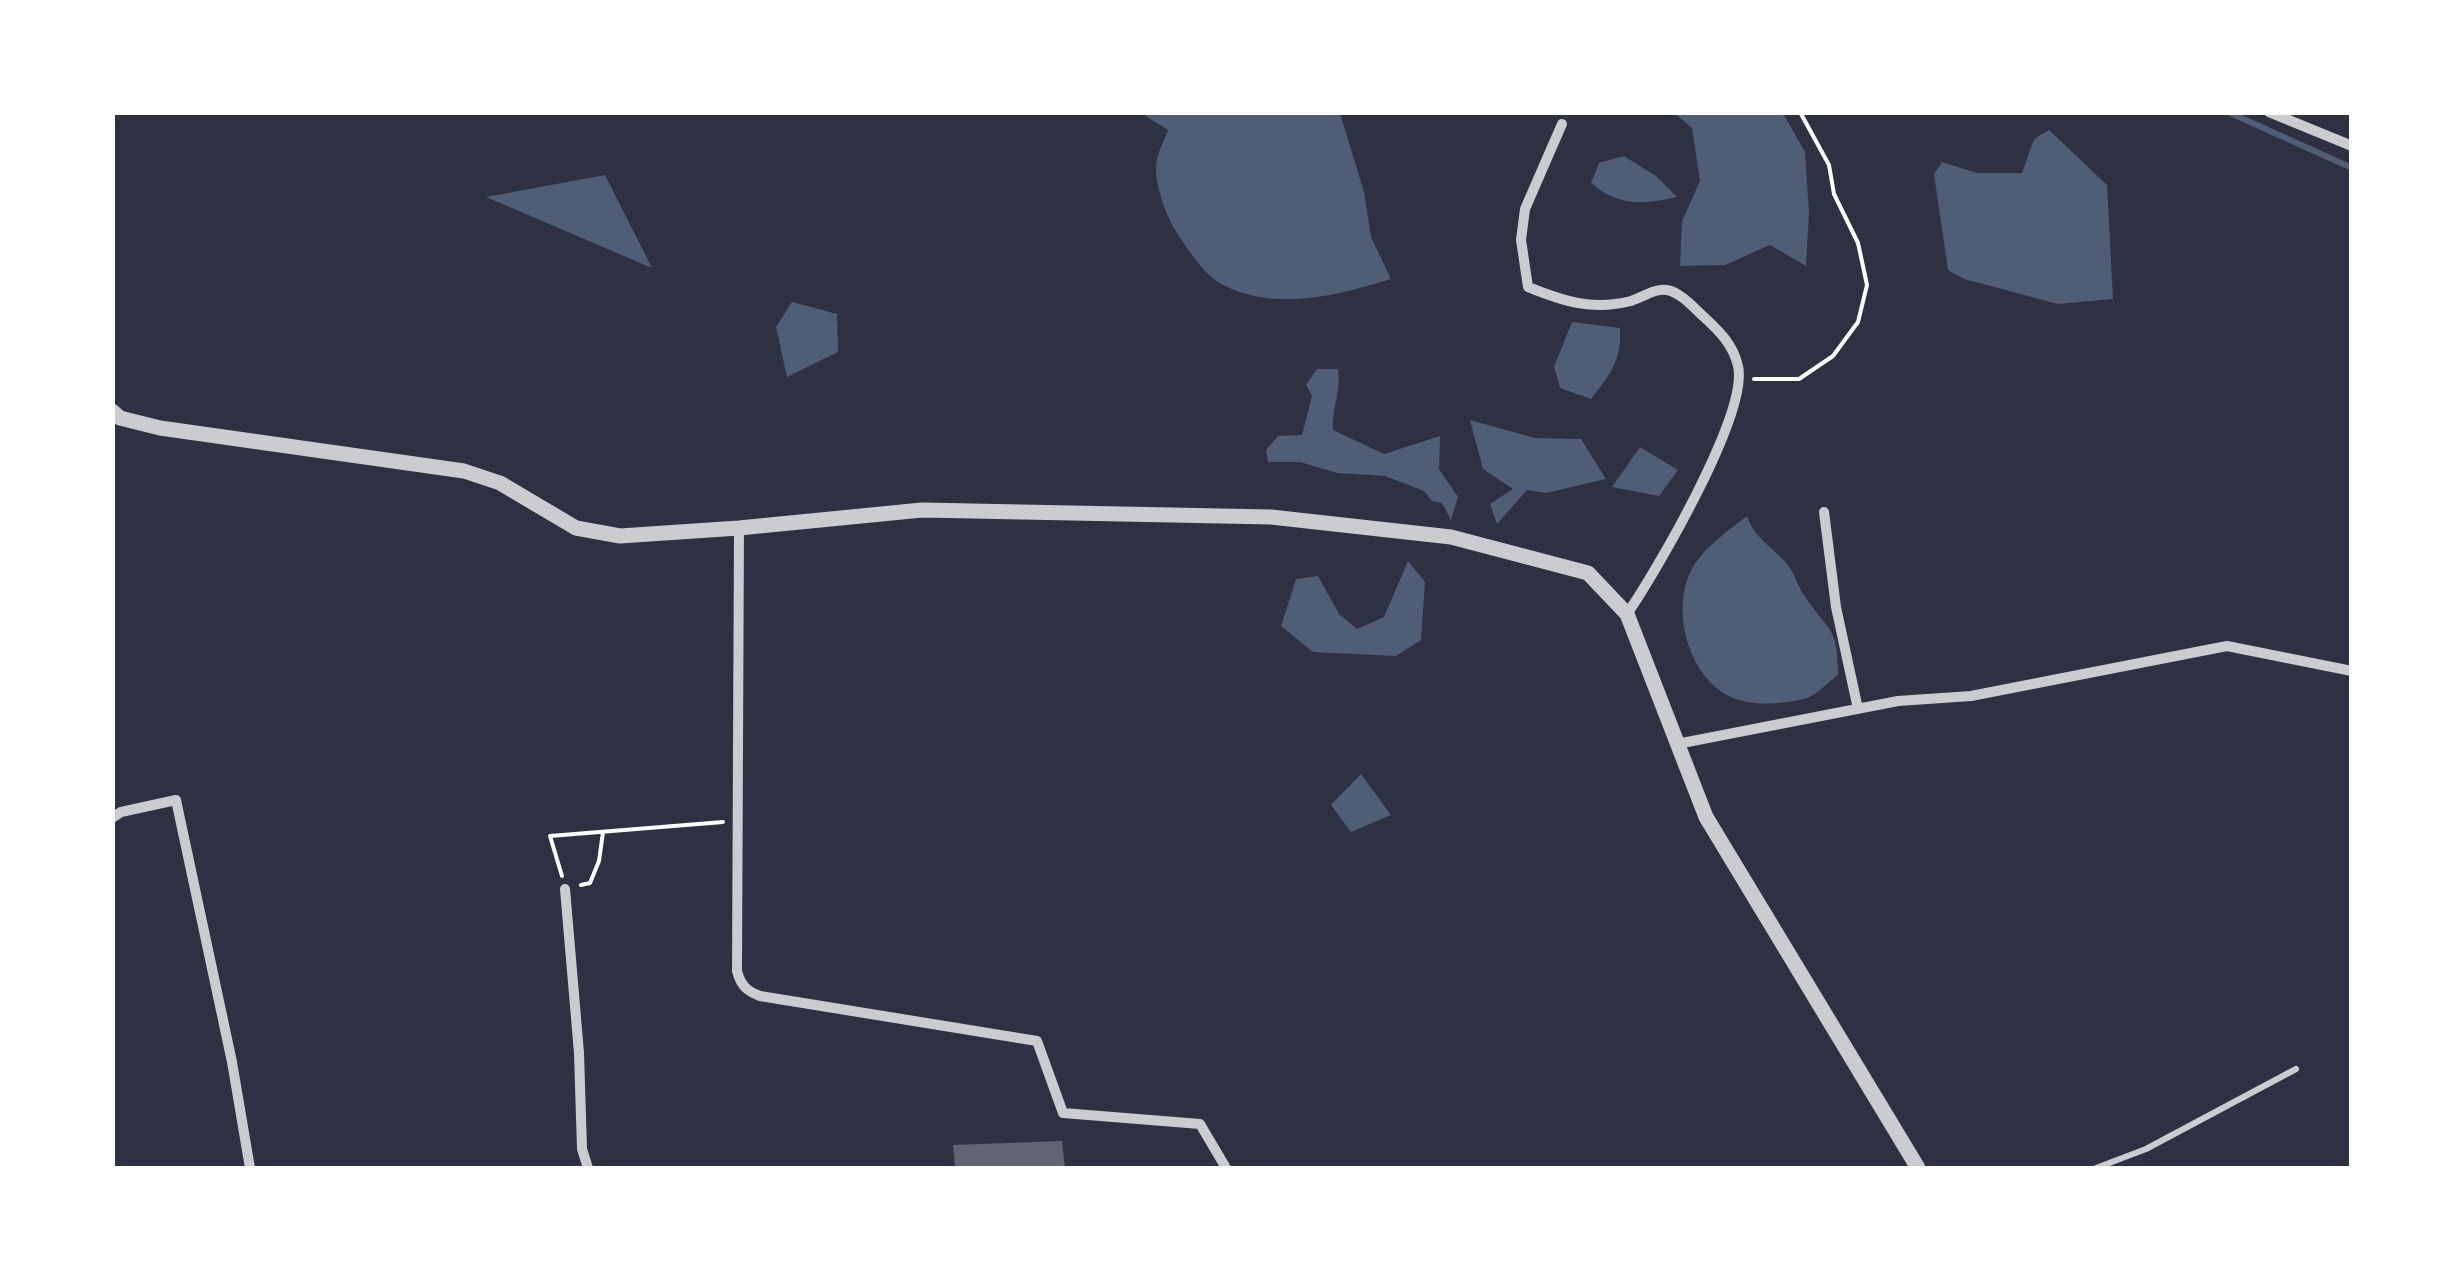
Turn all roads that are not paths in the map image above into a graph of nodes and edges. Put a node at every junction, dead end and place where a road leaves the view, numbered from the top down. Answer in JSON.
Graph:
{"nodes":[{"id":1,"x":2269,"y":112,"type":"edge"},
{"id":2,"x":1562,"y":124,"type":"dead end"},
{"id":3,"x":2352,"y":146,"type":"edge"},
{"id":4,"x":112,"y":411,"type":"edge"},
{"id":5,"x":1824,"y":512,"type":"dead end"},
{"id":6,"x":739,"y":528,"type":"junction"},
{"id":7,"x":1627,"y":614,"type":"junction"},
{"id":8,"x":2352,"y":671,"type":"edge"},
{"id":9,"x":1858,"y":709,"type":"junction"},
{"id":10,"x":1677,"y":744,"type":"junction"},
{"id":11,"x":112,"y":818,"type":"edge"},
{"id":12,"x":566,"y":889,"type":"road end"},
{"id":13,"x":2296,"y":1069,"type":"dead end"},
{"id":14,"x":250,"y":1168,"type":"edge"},
{"id":15,"x":588,"y":1168,"type":"edge"},
{"id":16,"x":1226,"y":1168,"type":"edge"},
{"id":17,"x":1918,"y":1168,"type":"edge"},
{"id":18,"x":2096,"y":1168,"type":"edge"}],
"edges":[{"from":1,"to":3,"type":"street"},
{"from":2,"to":7,"type":"street"},
{"from":4,"to":6,"type":"street"},
{"from":5,"to":9,"type":"street"},
{"from":6,"to":7,"type":"street"},
{"from":6,"to":16,"type":"street"},
{"from":7,"to":10,"type":"street"},
{"from":8,"to":9,"type":"street"},
{"from":9,"to":10,"type":"street"},
{"from":10,"to":17,"type":"street"},
{"from":11,"to":14,"type":"street"},
{"from":12,"to":15,"type":"street"},
{"from":13,"to":18,"type":"lane"}]}
